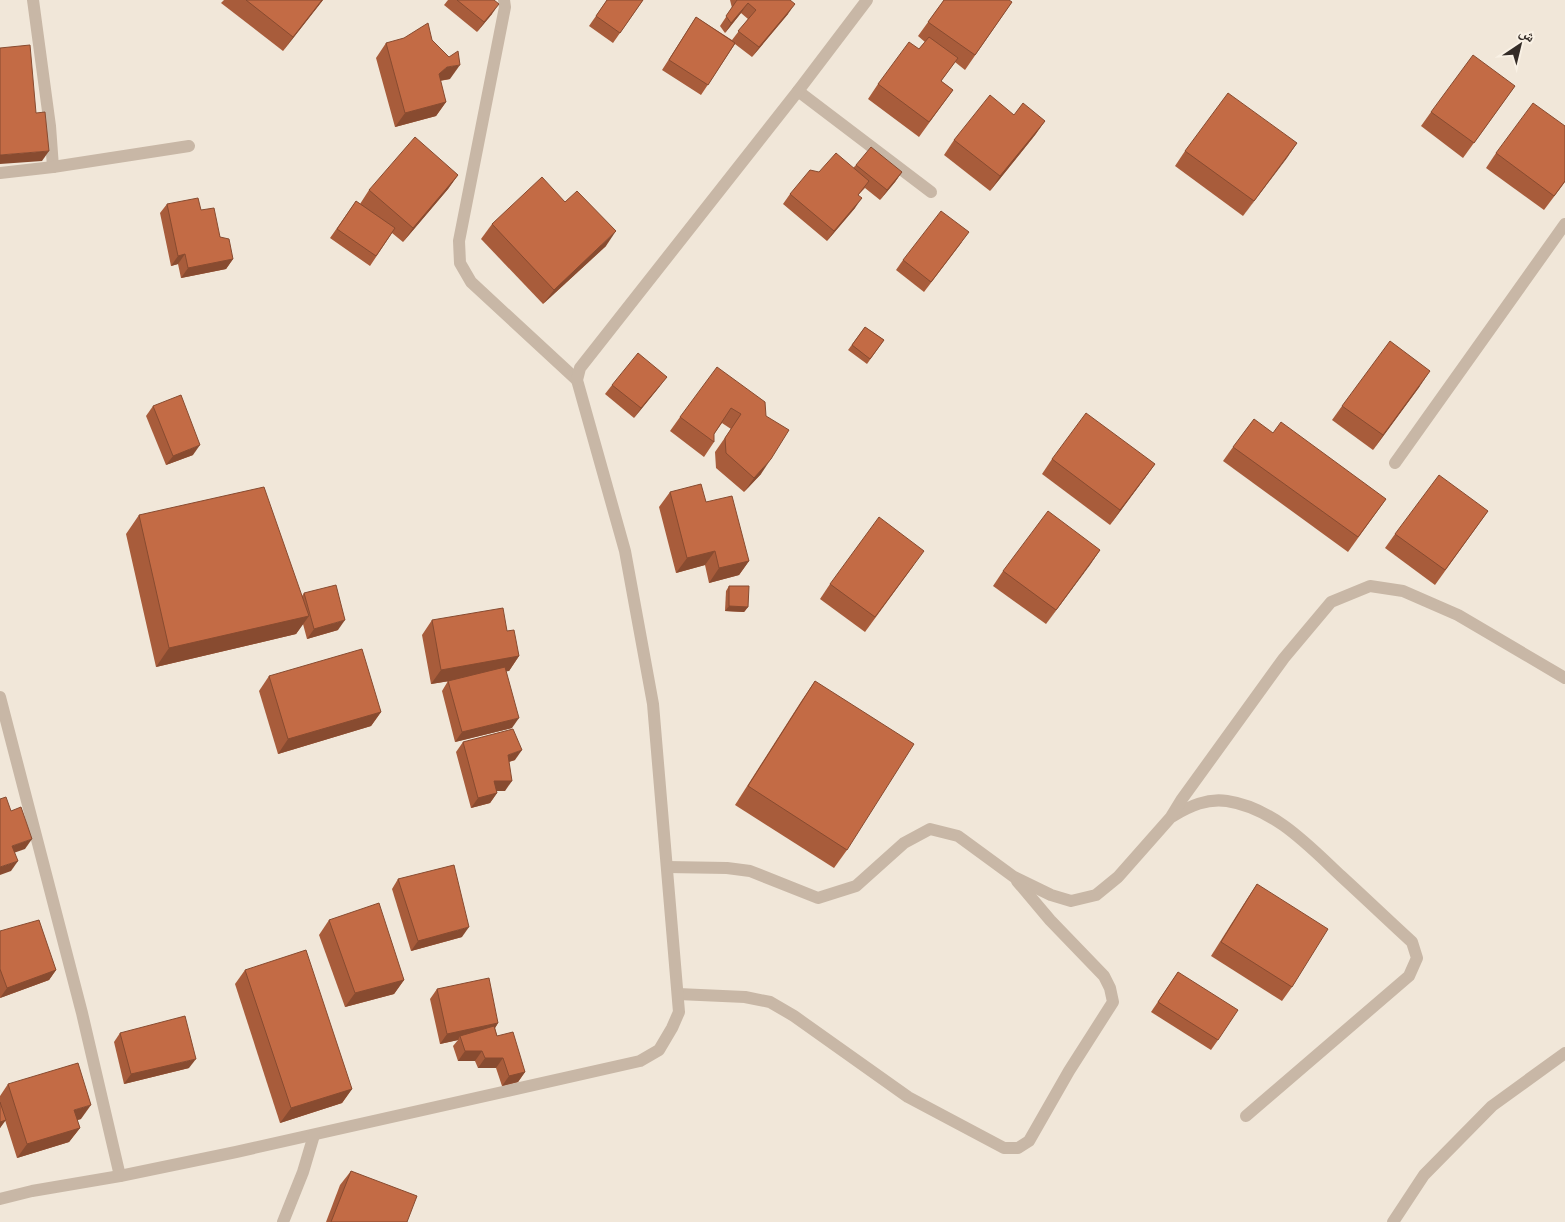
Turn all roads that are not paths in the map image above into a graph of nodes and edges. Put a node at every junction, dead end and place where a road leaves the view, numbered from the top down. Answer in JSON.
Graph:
{"nodes":[{"id":1,"x":33,"y":0,"type":"edge"},
{"id":2,"x":504,"y":0,"type":"edge"},
{"id":3,"x":867,"y":0,"type":"edge"},
{"id":4,"x":798,"y":91,"type":"junction"},
{"id":5,"x":189,"y":146,"type":"dead end"},
{"id":6,"x":53,"y":168,"type":"junction"},
{"id":7,"x":0,"y":173,"type":"edge"},
{"id":8,"x":932,"y":192,"type":"dead end"},
{"id":9,"x":1565,"y":224,"type":"edge"},
{"id":10,"x":577,"y":380,"type":"junction"},
{"id":11,"x":1395,"y":463,"type":"dead end"},
{"id":12,"x":1565,"y":678,"type":"edge"},
{"id":13,"x":0,"y":697,"type":"edge"},
{"id":14,"x":1171,"y":817,"type":"junction"},
{"id":15,"x":667,"y":867,"type":"junction"},
{"id":16,"x":1014,"y":877,"type":"junction"},
{"id":17,"x":678,"y":994,"type":"junction"},
{"id":18,"x":1565,"y":1053,"type":"edge"},
{"id":19,"x":1246,"y":1116,"type":"dead end"},
{"id":20,"x":314,"y":1135,"type":"junction"},
{"id":21,"x":120,"y":1176,"type":"junction"},
{"id":22,"x":0,"y":1199,"type":"edge"},
{"id":23,"x":283,"y":1222,"type":"edge"},
{"id":24,"x":1393,"y":1222,"type":"edge"}],
"edges":[{"from":1,"to":6,"type":"street"},
{"from":2,"to":10,"type":"street"},
{"from":3,"to":4,"type":"street"},
{"from":4,"to":8,"type":"street"},
{"from":4,"to":10,"type":"street"},
{"from":5,"to":6,"type":"street"},
{"from":6,"to":7,"type":"street"},
{"from":9,"to":11,"type":"street"},
{"from":10,"to":15,"type":"street"},
{"from":12,"to":14,"type":"street"},
{"from":13,"to":21,"type":"street"},
{"from":14,"to":16,"type":"street"},
{"from":14,"to":19,"type":"street"},
{"from":15,"to":16,"type":"street"},
{"from":15,"to":17,"type":"street"},
{"from":16,"to":17,"type":"street"},
{"from":17,"to":20,"type":"street"},
{"from":18,"to":24,"type":"street"},
{"from":20,"to":21,"type":"street"},
{"from":20,"to":23,"type":"street"},
{"from":21,"to":22,"type":"street"}]}
